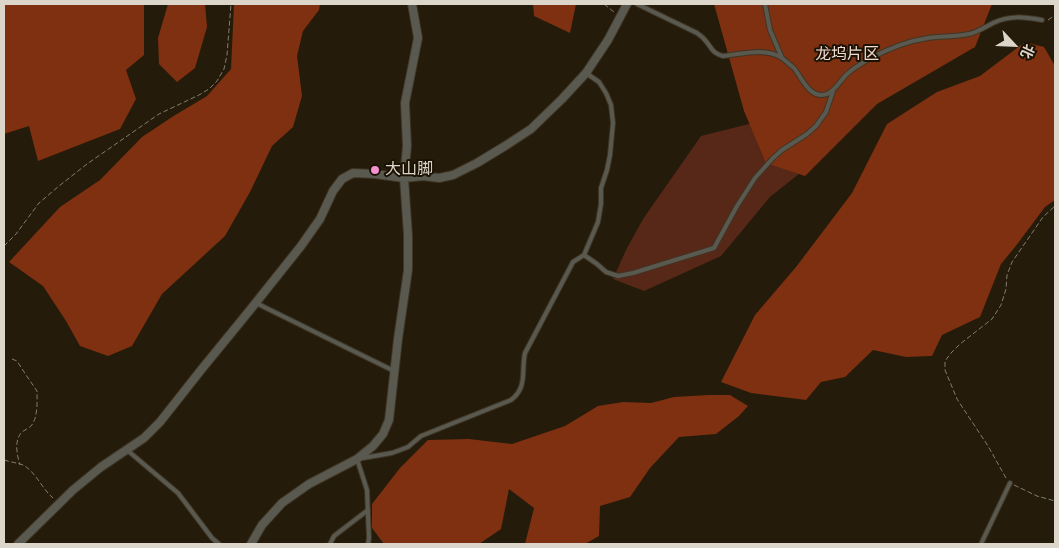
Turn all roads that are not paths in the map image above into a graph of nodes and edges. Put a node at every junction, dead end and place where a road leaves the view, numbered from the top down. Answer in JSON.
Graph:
{"nodes":[{"id":1,"x":412,"y":4,"type":"edge"},
{"id":2,"x":627,"y":4,"type":"edge"},
{"id":3,"x":638,"y":4,"type":"edge"},
{"id":4,"x":765,"y":4,"type":"edge"},
{"id":5,"x":1042,"y":20,"type":"road end"},
{"id":6,"x":782,"y":59,"type":"junction"},
{"id":7,"x":586,"y":72,"type":"junction"},
{"id":8,"x":833,"y":90,"type":"junction"},
{"id":9,"x":404,"y":178,"type":"junction"},
{"id":10,"x":584,"y":255,"type":"junction"},
{"id":11,"x":256,"y":303,"type":"junction"},
{"id":12,"x":394,"y":371,"type":"junction"},
{"id":13,"x":127,"y":450,"type":"junction"},
{"id":14,"x":358,"y":459,"type":"junction"},
{"id":15,"x":1010,"y":483,"type":"road end"},
{"id":16,"x":368,"y":510,"type":"junction"},
{"id":17,"x":18,"y":544,"type":"edge"},
{"id":18,"x":218,"y":544,"type":"edge"},
{"id":19,"x":251,"y":544,"type":"edge"},
{"id":20,"x":330,"y":544,"type":"edge"},
{"id":21,"x":368,"y":544,"type":"edge"},
{"id":22,"x":981,"y":544,"type":"edge"}],
"edges":[{"from":1,"to":9,"type":"street"},
{"from":2,"to":7,"type":"street"},
{"from":3,"to":6,"type":"lane"},
{"from":4,"to":6,"type":"lane"},
{"from":5,"to":8,"type":"lane"},
{"from":6,"to":8,"type":"lane"},
{"from":7,"to":9,"type":"street"},
{"from":7,"to":10,"type":"lane"},
{"from":8,"to":10,"type":"lane"},
{"from":9,"to":11,"type":"street"},
{"from":9,"to":12,"type":"street"},
{"from":10,"to":14,"type":"lane"},
{"from":11,"to":12,"type":"lane"},
{"from":11,"to":13,"type":"street"},
{"from":12,"to":14,"type":"street"},
{"from":13,"to":17,"type":"street"},
{"from":13,"to":18,"type":"lane"},
{"from":14,"to":16,"type":"lane"},
{"from":14,"to":19,"type":"street"},
{"from":15,"to":22,"type":"lane"},
{"from":16,"to":20,"type":"lane"},
{"from":16,"to":21,"type":"lane"}]}
